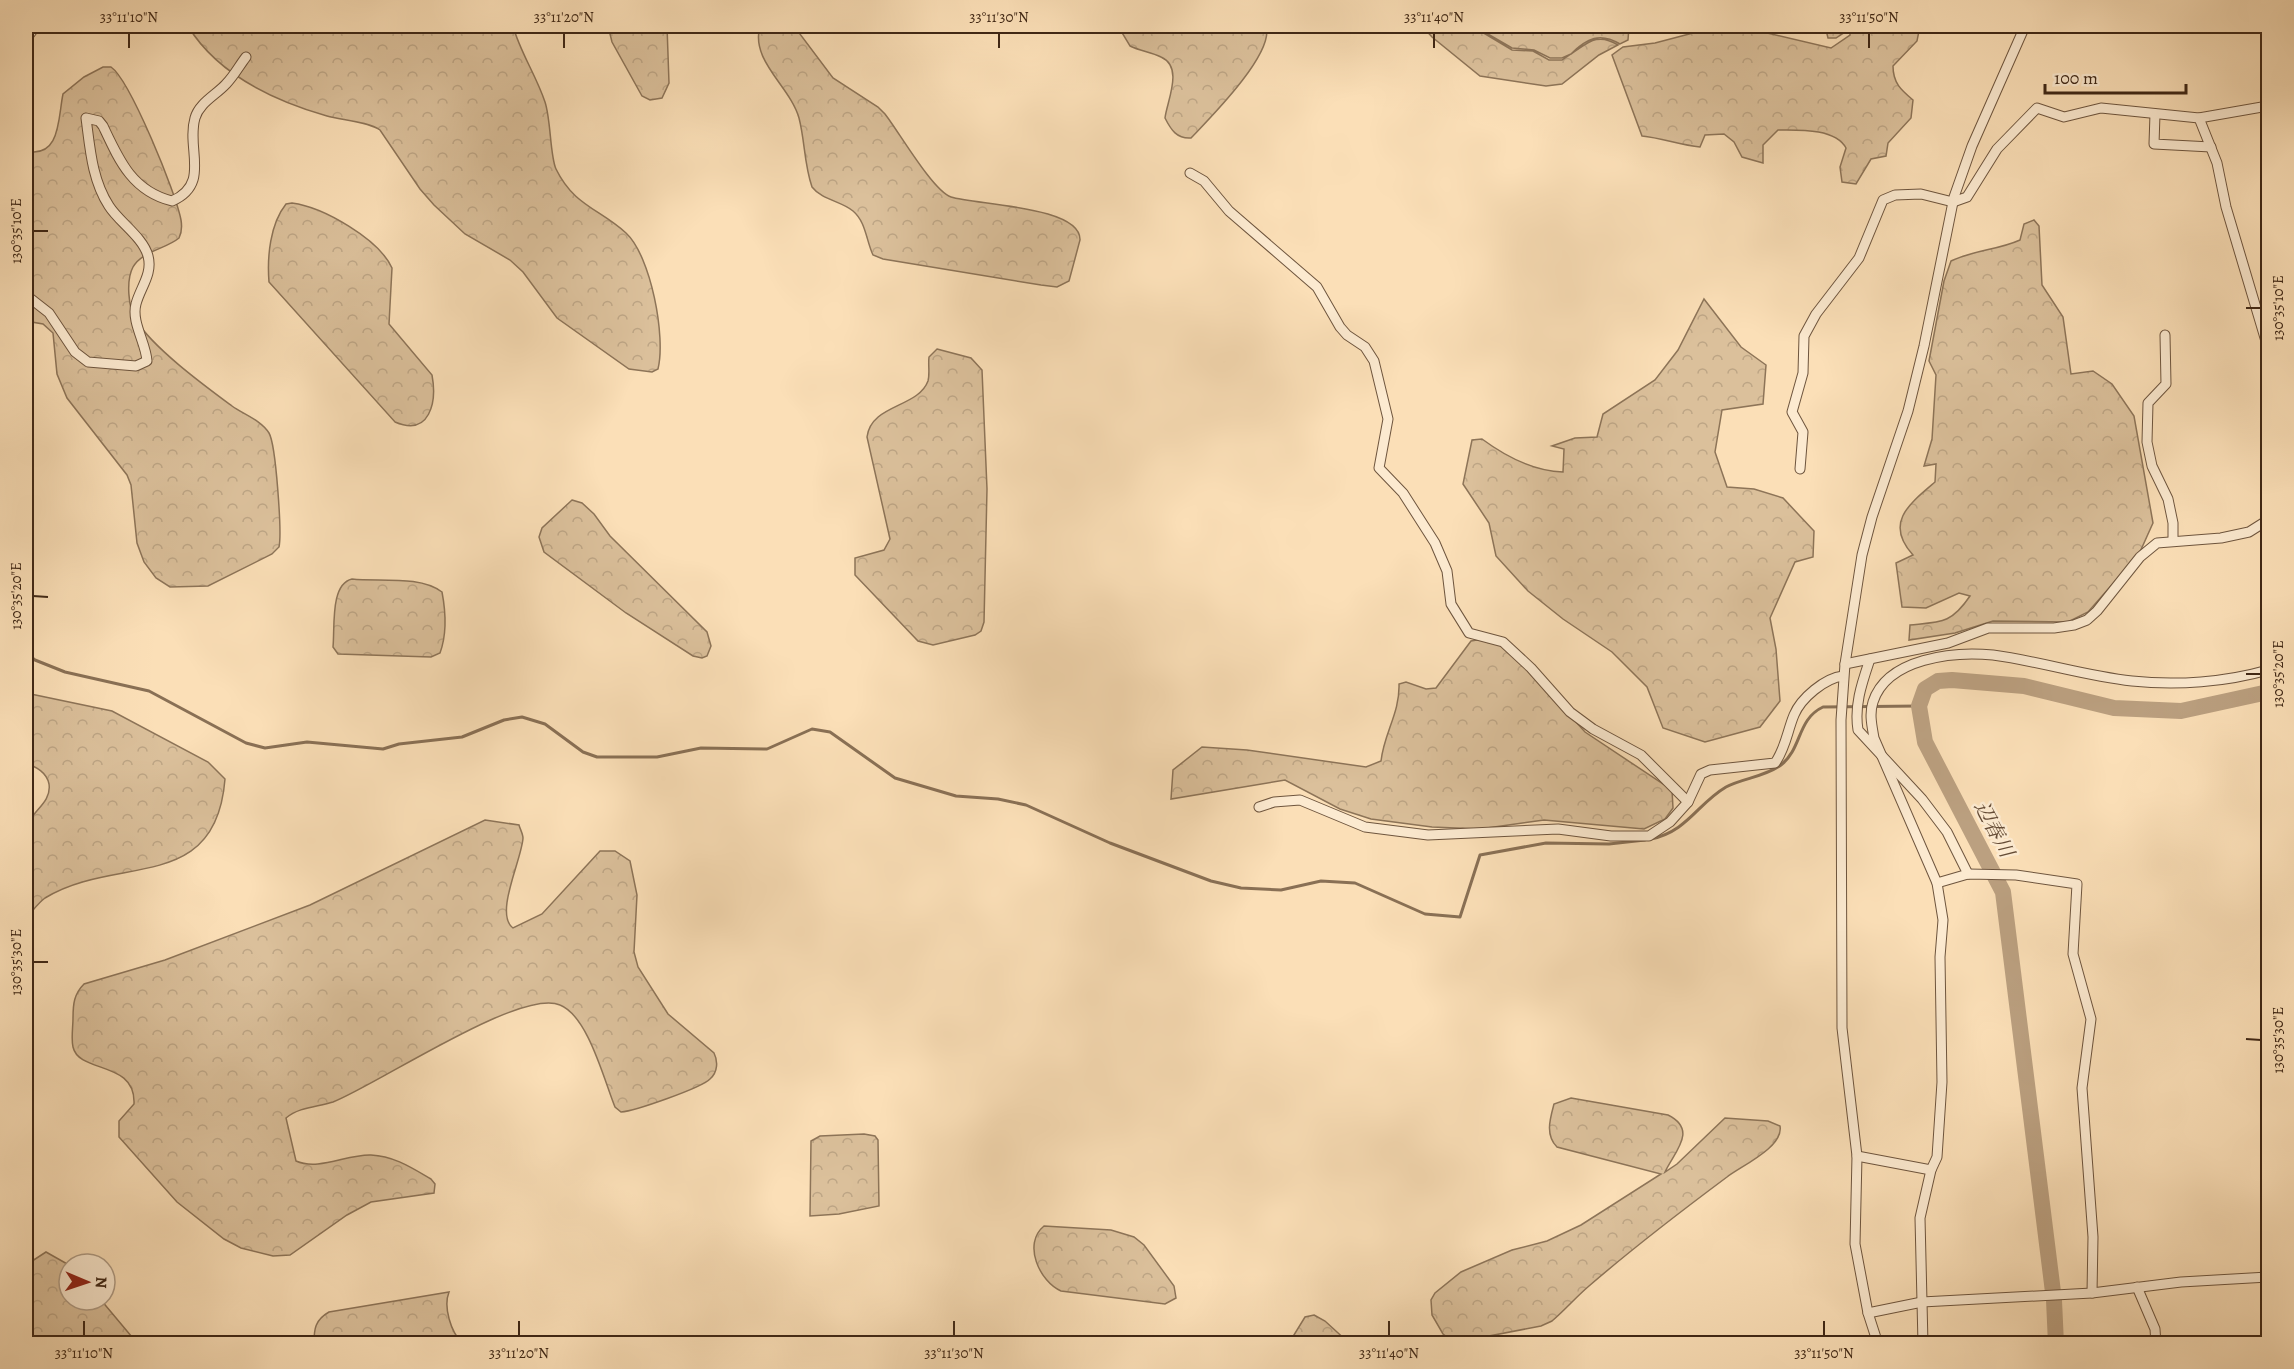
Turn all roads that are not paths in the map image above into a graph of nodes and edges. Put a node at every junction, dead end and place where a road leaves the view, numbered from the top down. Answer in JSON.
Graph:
{"nodes":[{"id":1,"x":36,"y":26,"type":"edge"},
{"id":2,"x":2025,"y":26,"type":"edge"},
{"id":3,"x":26,"y":39,"type":"edge"},
{"id":4,"x":246,"y":57,"type":"dead end"},
{"id":5,"x":2268,"y":110,"type":"edge"},
{"id":6,"x":2155,"y":114,"type":"junction"},
{"id":7,"x":2199,"y":118,"type":"junction"},
{"id":8,"x":2211,"y":147,"type":"junction"},
{"id":9,"x":1190,"y":173,"type":"dead end"},
{"id":10,"x":1953,"y":202,"type":"junction"},
{"id":11,"x":26,"y":295,"type":"edge"},
{"id":12,"x":2165,"y":334,"type":"dead end"},
{"id":13,"x":2268,"y":348,"type":"edge"},
{"id":14,"x":1800,"y":469,"type":"dead end"},
{"id":15,"x":2268,"y":520,"type":"edge"},
{"id":16,"x":2172,"y":540,"type":"junction"},
{"id":17,"x":1870,"y":659,"type":"junction"},
{"id":18,"x":1845,"y":664,"type":"junction"},
{"id":19,"x":2268,"y":670,"type":"edge"},
{"id":20,"x":1843,"y":676,"type":"junction"},
{"id":21,"x":1880,"y":754,"type":"junction"},
{"id":22,"x":1688,"y":802,"type":"junction"},
{"id":23,"x":1259,"y":807,"type":"dead end"},
{"id":24,"x":1971,"y":875,"type":"junction"},
{"id":25,"x":1937,"y":883,"type":"junction"},
{"id":26,"x":1857,"y":1156,"type":"junction"},
{"id":27,"x":1931,"y":1170,"type":"junction"},
{"id":28,"x":2268,"y":1277,"type":"edge"},
{"id":29,"x":2137,"y":1287,"type":"junction"},
{"id":30,"x":2092,"y":1293,"type":"junction"},
{"id":31,"x":1922,"y":1302,"type":"junction"},
{"id":32,"x":1868,"y":1312,"type":"junction"},
{"id":33,"x":1878,"y":1344,"type":"edge"},
{"id":34,"x":1923,"y":1344,"type":"edge"},
{"id":35,"x":2156,"y":1344,"type":"edge"}],
"edges":[{"from":1,"to":3,"type":"street"},
{"from":2,"to":10,"type":"street"},
{"from":4,"to":11,"type":"street"},
{"from":5,"to":7,"type":"street"},
{"from":6,"to":7,"type":"street"},
{"from":6,"to":8,"type":"street"},
{"from":6,"to":10,"type":"street"},
{"from":7,"to":8,"type":"street"},
{"from":8,"to":13,"type":"street"},
{"from":9,"to":22,"type":"street"},
{"from":10,"to":14,"type":"street"},
{"from":10,"to":18,"type":"street"},
{"from":12,"to":16,"type":"street"},
{"from":15,"to":16,"type":"street"},
{"from":16,"to":17,"type":"street"},
{"from":17,"to":18,"type":"street"},
{"from":17,"to":21,"type":"street"},
{"from":18,"to":20,"type":"street"},
{"from":19,"to":21,"type":"street"},
{"from":20,"to":22,"type":"street"},
{"from":20,"to":26,"type":"street"},
{"from":21,"to":24,"type":"street"},
{"from":21,"to":25,"type":"street"},
{"from":22,"to":23,"type":"street"},
{"from":24,"to":25,"type":"street"},
{"from":24,"to":30,"type":"street"},
{"from":25,"to":27,"type":"street"},
{"from":26,"to":27,"type":"street"},
{"from":26,"to":32,"type":"street"},
{"from":27,"to":31,"type":"street"},
{"from":28,"to":29,"type":"street"},
{"from":29,"to":30,"type":"street"},
{"from":29,"to":35,"type":"street"},
{"from":30,"to":31,"type":"street"},
{"from":31,"to":32,"type":"street"},
{"from":31,"to":34,"type":"street"},
{"from":32,"to":33,"type":"street"}]}
